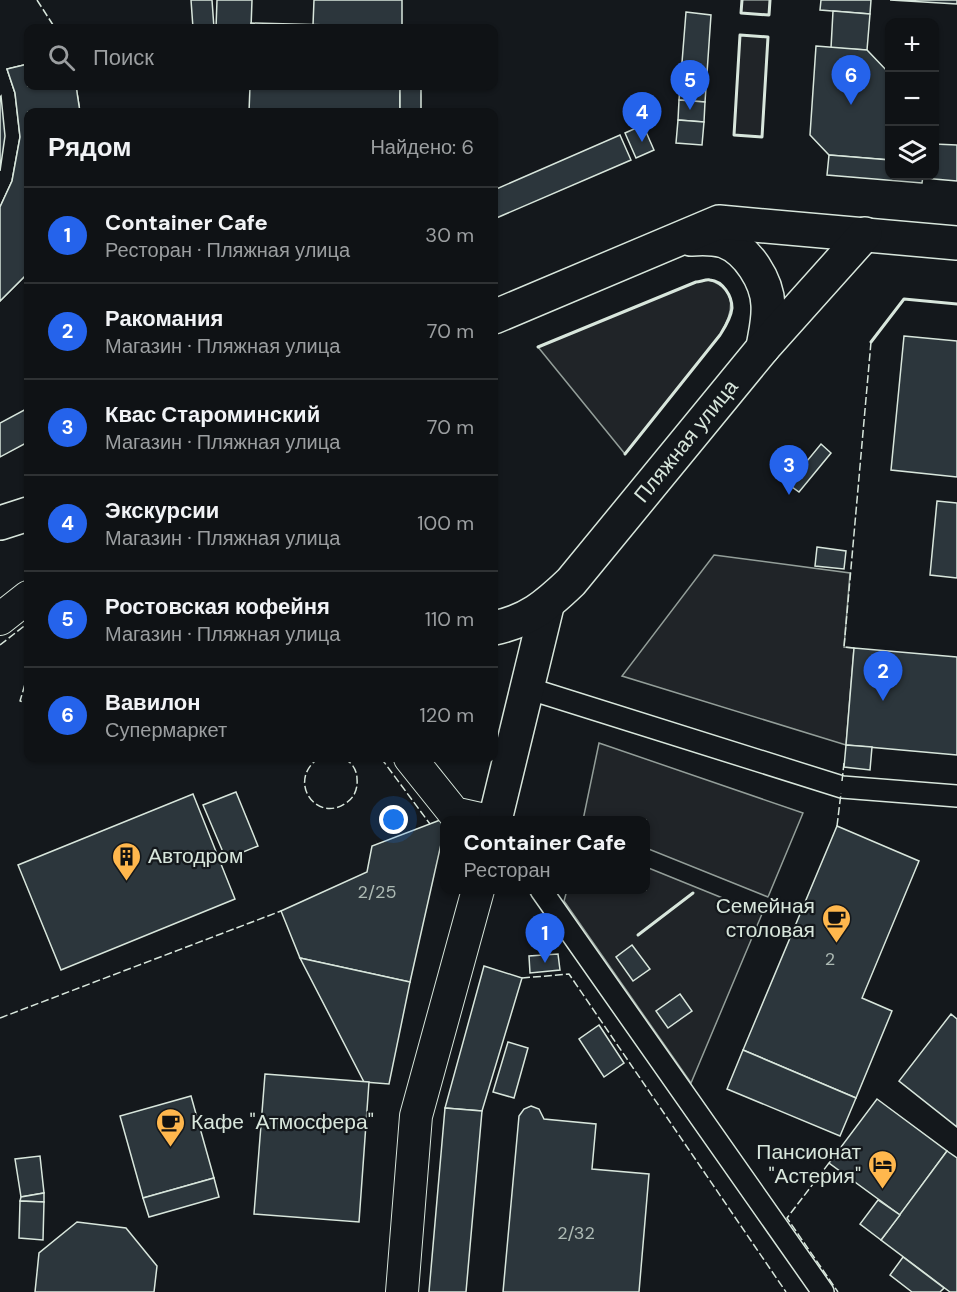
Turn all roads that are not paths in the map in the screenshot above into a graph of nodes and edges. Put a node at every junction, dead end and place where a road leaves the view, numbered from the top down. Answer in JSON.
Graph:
{"nodes":[{"id":1,"x":865,"y":234,"type":"junction"},
{"id":2,"x":676,"y":240,"type":"junction"},
{"id":3,"x":957,"y":243,"type":"edge"},
{"id":4,"x":498,"y":315,"type":"edge"},
{"id":5,"x":763,"y":348,"type":"junction"},
{"id":6,"x":24,"y":515,"type":"edge"},
{"id":7,"x":0,"y":523,"type":"edge"},
{"id":8,"x":24,"y":600,"type":"edge"},
{"id":9,"x":547,"y":606,"type":"junction"},
{"id":10,"x":0,"y":619,"type":"edge"},
{"id":11,"x":498,"y":627,"type":"edge"},
{"id":12,"x":527,"y":688,"type":"junction"},
{"id":13,"x":414,"y":762,"type":"edge"},
{"id":14,"x":957,"y":796,"type":"edge"},
{"id":15,"x":467,"y":816,"type":"edge"},
{"id":16,"x":496,"y":816,"type":"edge"},
{"id":17,"x":477,"y":894,"type":"edge"},
{"id":18,"x":544,"y":894,"type":"edge"},
{"id":19,"x":402,"y":1292,"type":"edge"},
{"id":20,"x":823,"y":1292,"type":"edge"}],
"edges":[{"from":1,"to":2,"type":"street"},
{"from":1,"to":3,"type":"street"},
{"from":1,"to":5,"type":"street","name":"Пляжная улица"},
{"from":2,"to":4,"type":"street"},
{"from":2,"to":5,"type":"street"},
{"from":5,"to":9,"type":"street","name":"Пляжная улица"},
{"from":6,"to":7,"type":"street"},
{"from":8,"to":10,"type":"street"},
{"from":9,"to":11,"type":"street","name":"Пляжная улица"},
{"from":9,"to":12,"type":"street"},
{"from":12,"to":14,"type":"lane"},
{"from":12,"to":16,"type":"street"},
{"from":13,"to":15,"type":"street"},
{"from":17,"to":19,"type":"street"},
{"from":18,"to":20,"type":"lane"}]}
